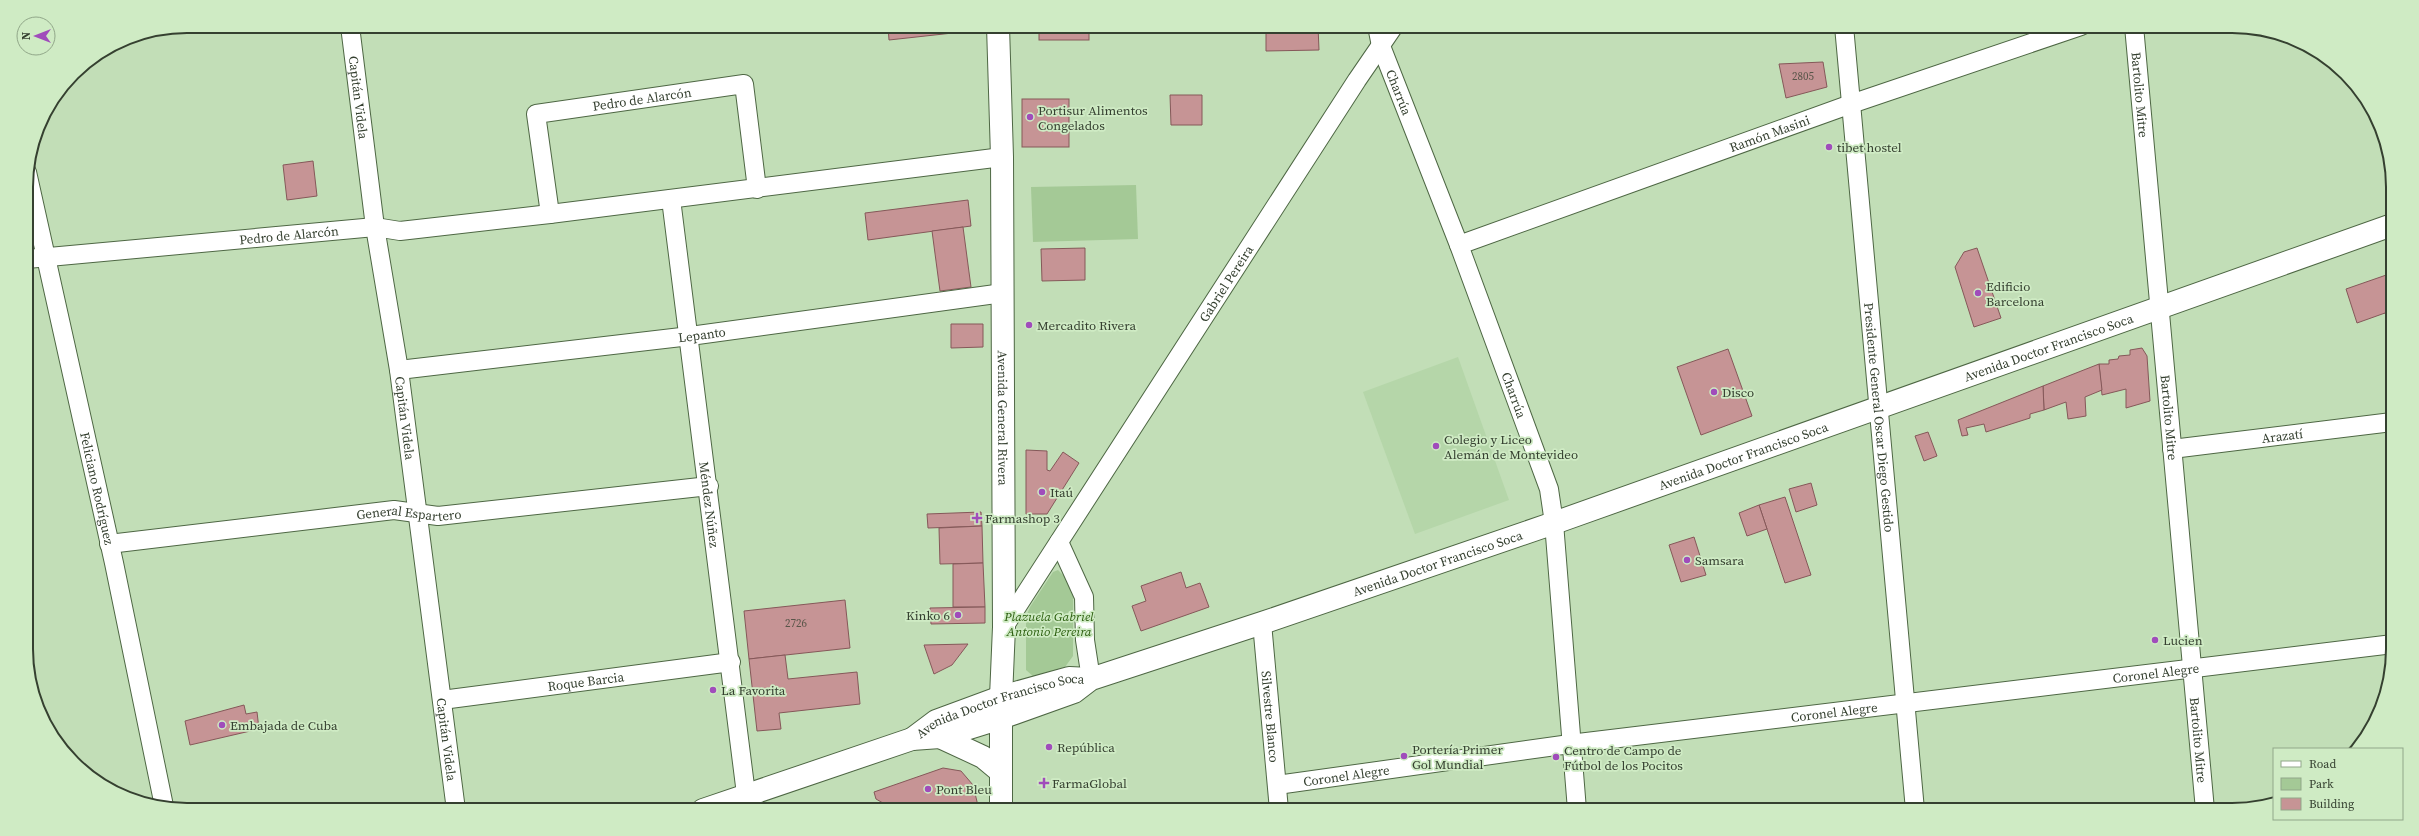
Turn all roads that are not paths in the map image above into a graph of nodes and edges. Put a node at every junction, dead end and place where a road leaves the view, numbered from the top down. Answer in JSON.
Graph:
{"nodes":[{"id":1,"x":351,"y":33,"type":"edge"},
{"id":2,"x":998,"y":33,"type":"edge"},
{"id":3,"x":1378,"y":33,"type":"edge"},
{"id":4,"x":1389,"y":33,"type":"edge"},
{"id":5,"x":1845,"y":33,"type":"edge"},
{"id":6,"x":2060,"y":33,"type":"edge"},
{"id":7,"x":2135,"y":33,"type":"edge"},
{"id":8,"x":1381,"y":46,"type":"junction"},
{"id":9,"x":1851,"y":104,"type":"junction"},
{"id":10,"x":1002,"y":157,"type":"junction"},
{"id":11,"x":757,"y":189,"type":"junction"},
{"id":12,"x":33,"y":197,"type":"edge"},
{"id":13,"x":671,"y":199,"type":"junction"},
{"id":14,"x":550,"y":214,"type":"junction"},
{"id":15,"x":375,"y":227,"type":"junction"},
{"id":16,"x":2386,"y":227,"type":"edge"},
{"id":17,"x":1459,"y":245,"type":"junction"},
{"id":18,"x":45,"y":257,"type":"junction"},
{"id":19,"x":33,"y":258,"type":"edge"},
{"id":20,"x":1003,"y":292,"type":"junction"},
{"id":21,"x":2160,"y":308,"type":"junction"},
{"id":22,"x":690,"y":336,"type":"junction"},
{"id":23,"x":399,"y":370,"type":"junction"},
{"id":24,"x":1879,"y":406,"type":"junction"},
{"id":25,"x":2386,"y":423,"type":"edge"},
{"id":26,"x":2172,"y":449,"type":"junction"},
{"id":27,"x":709,"y":486,"type":"junction"},
{"id":28,"x":416,"y":513,"type":"junction"},
{"id":29,"x":1554,"y":523,"type":"junction"},
{"id":30,"x":1059,"y":542,"type":"junction"},
{"id":31,"x":109,"y":544,"type":"junction"},
{"id":32,"x":1262,"y":623,"type":"junction"},
{"id":33,"x":1004,"y":626,"type":"junction"},
{"id":34,"x":2386,"y":645,"type":"edge"},
{"id":35,"x":731,"y":662,"type":"junction"},
{"id":36,"x":2192,"y":667,"type":"junction"},
{"id":37,"x":1091,"y":679,"type":"junction"},
{"id":38,"x":442,"y":700,"type":"junction"},
{"id":39,"x":1905,"y":702,"type":"junction"},
{"id":40,"x":1001,"y":707,"type":"junction"},
{"id":41,"x":940,"y":737,"type":"junction"},
{"id":42,"x":912,"y":739,"type":"junction"},
{"id":43,"x":1570,"y":744,"type":"junction"},
{"id":44,"x":1001,"y":772,"type":"junction"},
{"id":45,"x":1277,"y":786,"type":"junction"},
{"id":46,"x":163,"y":801,"type":"edge"},
{"id":47,"x":455,"y":803,"type":"edge"},
{"id":48,"x":747,"y":803,"type":"edge"},
{"id":49,"x":1001,"y":803,"type":"edge"},
{"id":50,"x":1278,"y":803,"type":"edge"},
{"id":51,"x":1576,"y":803,"type":"edge"},
{"id":52,"x":1914,"y":803,"type":"edge"},
{"id":53,"x":2204,"y":803,"type":"edge"}],
"edges":[{"from":1,"to":15,"type":"street","name":"Capitán Videla"},
{"from":2,"to":10,"type":"street","name":"Avenida General Rivera"},
{"from":3,"to":8,"type":"street","name":"Charrúa"},
{"from":4,"to":8,"type":"street","name":"Gabriel Pereira"},
{"from":5,"to":9,"type":"street","name":"Presidente General Oscar Diego Gestido"},
{"from":6,"to":9,"type":"street","name":"Ramón Masini"},
{"from":7,"to":21,"type":"street","name":"Bartolito Mitre"},
{"from":8,"to":17,"type":"street","name":"Charrúa"},
{"from":8,"to":30,"type":"street","name":"Gabriel Pereira"},
{"from":9,"to":17,"type":"street","name":"Ramón Masini"},
{"from":9,"to":24,"type":"street","name":"Presidente General Oscar Diego Gestido"},
{"from":10,"to":11,"type":"street","name":"Pedro de Alarcón"},
{"from":10,"to":20,"type":"street","name":"Avenida General Rivera"},
{"from":11,"to":13,"type":"street","name":"Pedro de Alarcón"},
{"from":11,"to":14,"type":"street","name":"Pedro de Alarcón"},
{"from":12,"to":18,"type":"street","name":"Feliciano Rodríguez"},
{"from":13,"to":14,"type":"street","name":"Pedro de Alarcón"},
{"from":13,"to":22,"type":"street","name":"Méndez Núñez"},
{"from":14,"to":15,"type":"street","name":"Pedro de Alarcón"},
{"from":15,"to":18,"type":"street","name":"Pedro de Alarcón"},
{"from":15,"to":23,"type":"street","name":"Capitán Videla"},
{"from":16,"to":21,"type":"street","name":"Avenida Doctor Francisco Soca"},
{"from":17,"to":29,"type":"street","name":"Charrúa"},
{"from":18,"to":19,"type":"street","name":"Pedro de Alarcón"},
{"from":18,"to":31,"type":"street","name":"Feliciano Rodríguez"},
{"from":20,"to":22,"type":"street","name":"Lepanto"},
{"from":20,"to":33,"type":"street","name":"Avenida General Rivera"},
{"from":21,"to":24,"type":"street","name":"Avenida Doctor Francisco Soca"},
{"from":21,"to":26,"type":"street","name":"Bartolito Mitre"},
{"from":22,"to":23,"type":"street","name":"Lepanto"},
{"from":22,"to":27,"type":"street","name":"Méndez Núñez"},
{"from":23,"to":28,"type":"street","name":"Capitán Videla"},
{"from":24,"to":29,"type":"street","name":"Avenida Doctor Francisco Soca"},
{"from":24,"to":39,"type":"street","name":"Presidente General Oscar Diego Gestido"},
{"from":25,"to":26,"type":"street","name":"Arazatí"},
{"from":26,"to":36,"type":"street","name":"Bartolito Mitre"},
{"from":27,"to":28,"type":"street","name":"General Espartero"},
{"from":27,"to":35,"type":"street","name":"Méndez Núñez"},
{"from":28,"to":31,"type":"street","name":"General Espartero"},
{"from":28,"to":38,"type":"street","name":"Capitán Videla"},
{"from":29,"to":32,"type":"street","name":"Avenida Doctor Francisco Soca"},
{"from":29,"to":43,"type":"street","name":"Charrúa"},
{"from":30,"to":33,"type":"street","name":"Gabriel Pereira"},
{"from":30,"to":37,"type":"street"},
{"from":31,"to":46,"type":"street","name":"Feliciano Rodríguez"},
{"from":32,"to":37,"type":"street","name":"Avenida Doctor Francisco Soca"},
{"from":32,"to":45,"type":"street","name":"Silvestre Blanco"},
{"from":33,"to":40,"type":"street","name":"Avenida General Rivera"},
{"from":34,"to":36,"type":"street","name":"Coronel Alegre"},
{"from":35,"to":38,"type":"street","name":"Roque Barcia"},
{"from":35,"to":48,"type":"street","name":"Méndez Núñez"},
{"from":36,"to":39,"type":"street","name":"Coronel Alegre"},
{"from":36,"to":53,"type":"street","name":"Bartolito Mitre"},
{"from":37,"to":40,"type":"street","name":"Avenida Doctor Francisco Soca"},
{"from":38,"to":47,"type":"street","name":"Capitán Videla"},
{"from":39,"to":43,"type":"street","name":"Coronel Alegre"},
{"from":39,"to":52,"type":"street","name":"Presidente General Oscar Diego Gestido"},
{"from":40,"to":41,"type":"street","name":"Avenida Doctor Francisco Soca"},
{"from":40,"to":42,"type":"street","name":"Avenida Doctor Francisco Soca"},
{"from":40,"to":44,"type":"street","name":"Avenida General Rivera"},
{"from":41,"to":42,"type":"street","name":"Avenida Doctor Francisco Soca"},
{"from":41,"to":44,"type":"street"},
{"from":42,"to":48,"type":"street","name":"Avenida Doctor Francisco Soca"},
{"from":43,"to":45,"type":"street","name":"Coronel Alegre"},
{"from":43,"to":51,"type":"street","name":"Charrúa"},
{"from":44,"to":49,"type":"street","name":"Avenida General Rivera"},
{"from":45,"to":50,"type":"street","name":"Silvestre Blanco"}]}
